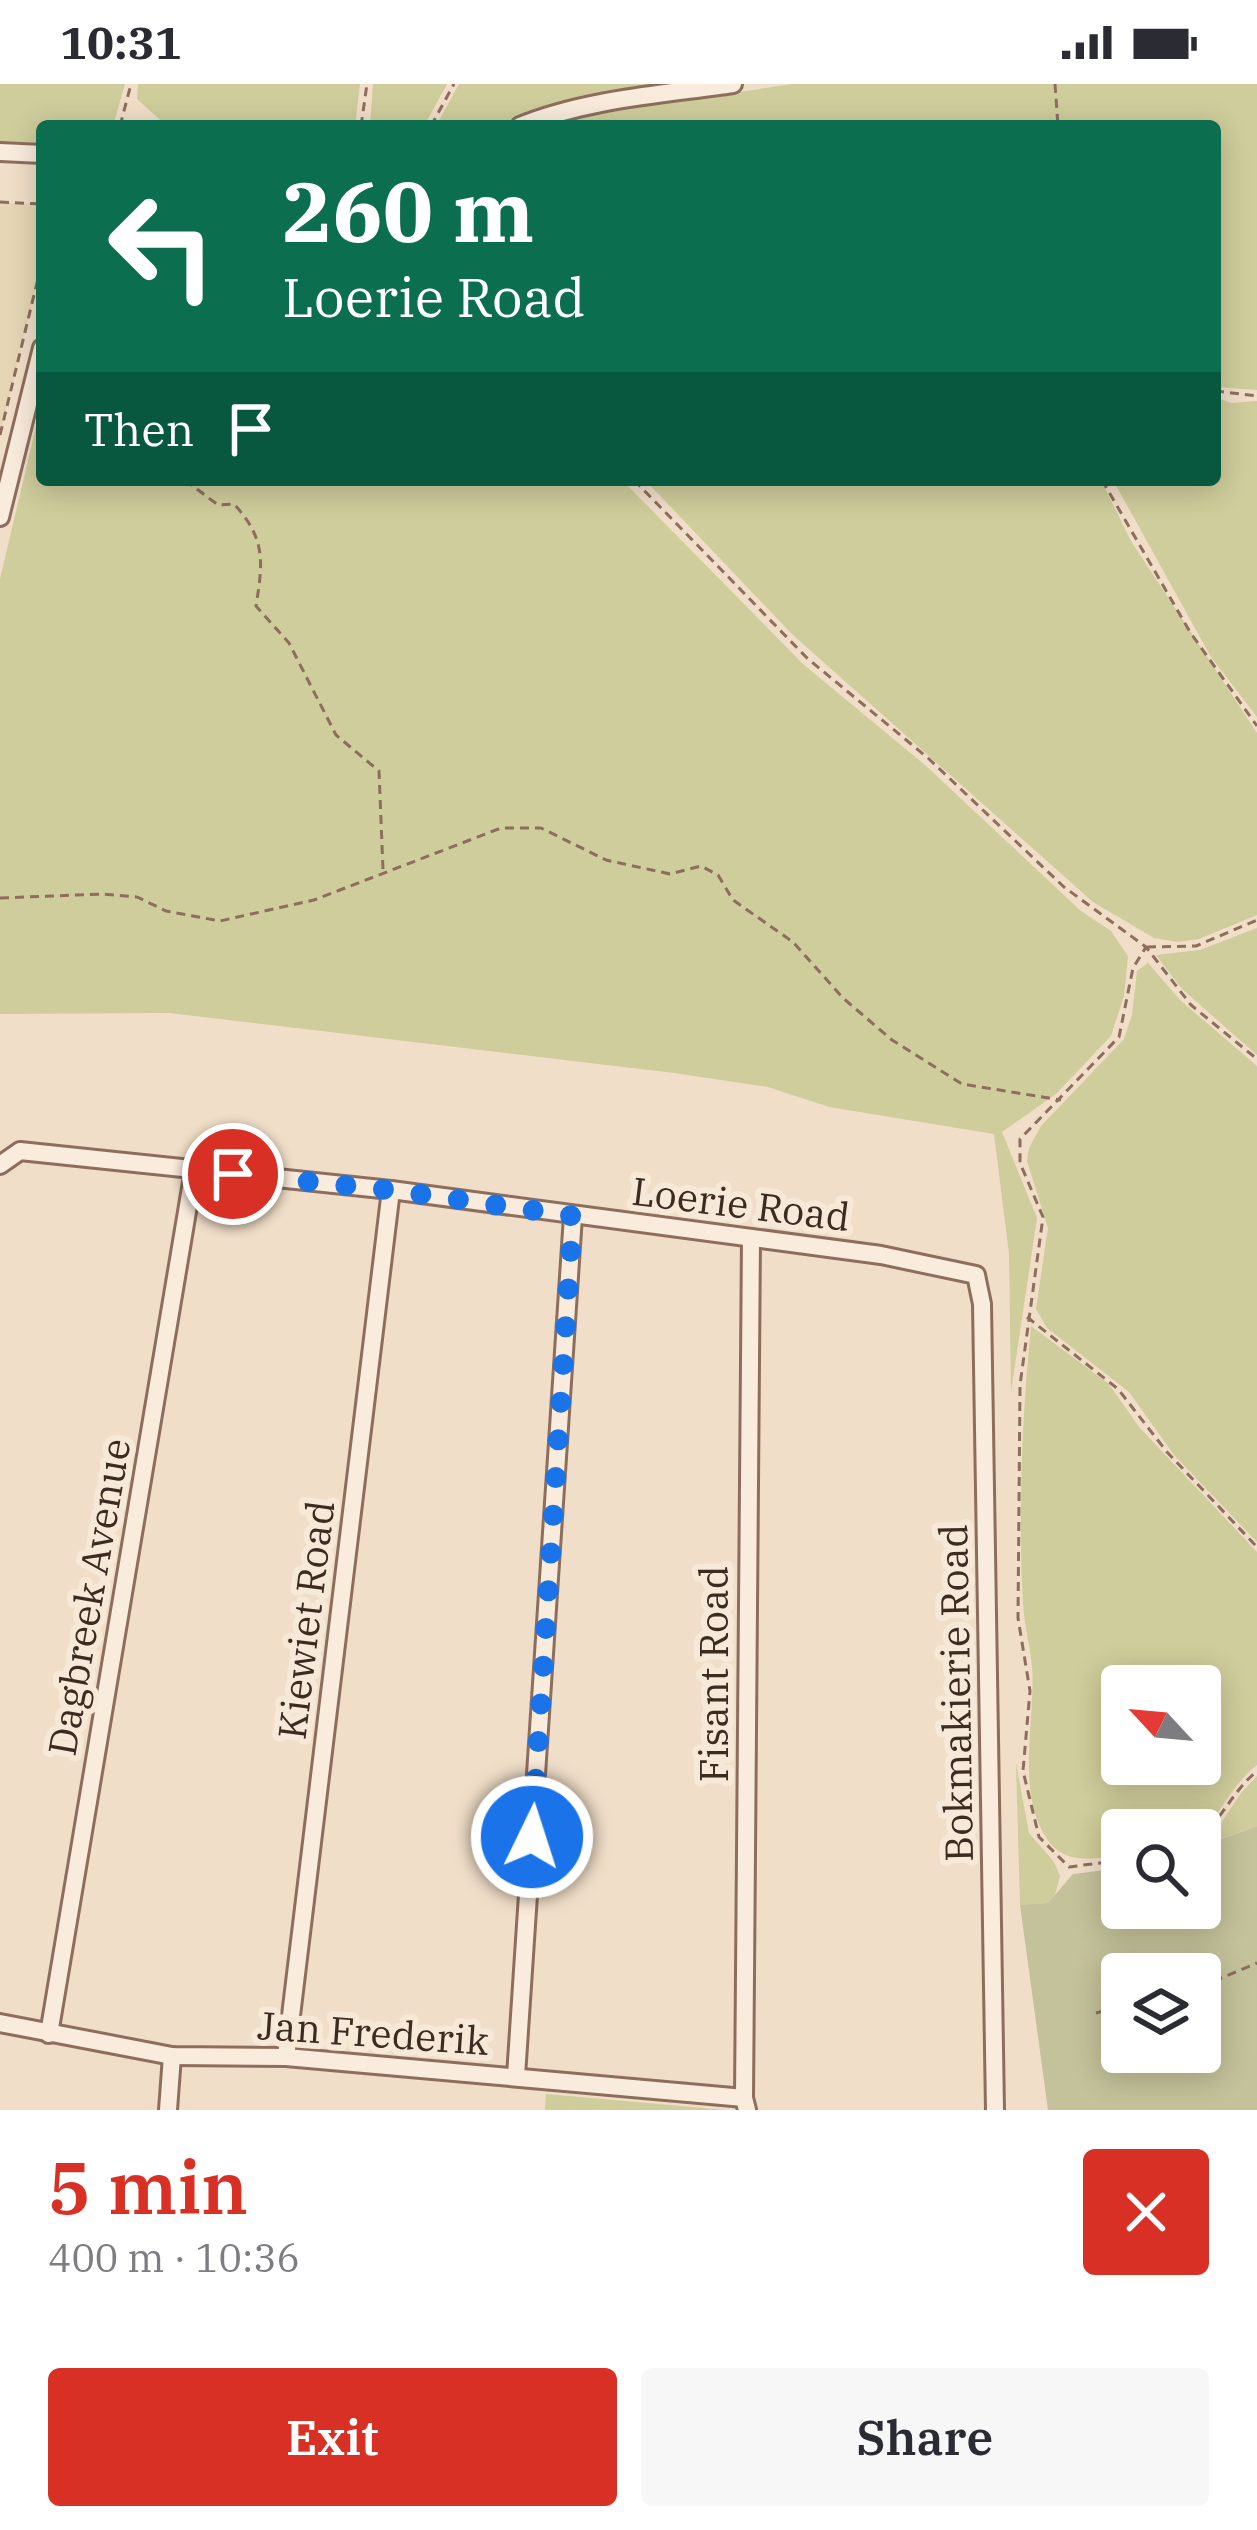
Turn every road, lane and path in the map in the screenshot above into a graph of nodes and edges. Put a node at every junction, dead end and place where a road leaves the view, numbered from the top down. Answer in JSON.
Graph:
{"nodes":[{"id":1,"x":131,"y":84,"type":"edge"},
{"id":2,"x":368,"y":84,"type":"edge"},
{"id":3,"x":454,"y":84,"type":"edge"},
{"id":4,"x":734,"y":84,"type":"edge"},
{"id":5,"x":1055,"y":84,"type":"edge"},
{"id":6,"x":122,"y":120,"type":"edge"},
{"id":7,"x":363,"y":120,"type":"edge"},
{"id":8,"x":434,"y":120,"type":"edge"},
{"id":9,"x":534,"y":120,"type":"edge"},
{"id":10,"x":1058,"y":120,"type":"edge"},
{"id":11,"x":0,"y":152,"type":"edge"},
{"id":12,"x":36,"y":154,"type":"edge"},
{"id":13,"x":0,"y":202,"type":"edge"},
{"id":14,"x":36,"y":205,"type":"edge"},
{"id":15,"x":36,"y":287,"type":"edge"},
{"id":16,"x":36,"y":372,"type":"edge"},
{"id":17,"x":1221,"y":392,"type":"edge"},
{"id":18,"x":1257,"y":396,"type":"edge"},
{"id":19,"x":0,"y":435,"type":"edge"},
{"id":20,"x":192,"y":486,"type":"edge"},
{"id":21,"x":640,"y":486,"type":"edge"},
{"id":22,"x":1105,"y":486,"type":"edge"},
{"id":23,"x":0,"y":517,"type":"edge"},
{"id":24,"x":1257,"y":726,"type":"edge"},
{"id":25,"x":383,"y":872,"type":"junction"},
{"id":26,"x":0,"y":898,"type":"edge"},
{"id":27,"x":1257,"y":920,"type":"edge"},
{"id":28,"x":1145,"y":947,"type":"junction"},
{"id":29,"x":1257,"y":1059,"type":"edge"},
{"id":30,"x":1060,"y":1100,"type":"junction"},
{"id":31,"x":0,"y":1165,"type":"edge"},
{"id":32,"x":194,"y":1170,"type":"junction"},
{"id":33,"x":391,"y":1190,"type":"junction"},
{"id":34,"x":573,"y":1216,"type":"junction"},
{"id":35,"x":751,"y":1238,"type":"junction"},
{"id":36,"x":976,"y":1275,"type":"joint"},
{"id":37,"x":1027,"y":1317,"type":"junction"},
{"id":38,"x":1257,"y":1547,"type":"edge"},
{"id":39,"x":1257,"y":1771,"type":"edge"},
{"id":40,"x":1221,"y":1815,"type":"edge"},
{"id":41,"x":1101,"y":1863,"type":"edge"},
{"id":42,"x":1257,"y":1963,"type":"edge"},
{"id":43,"x":1221,"y":1978,"type":"edge"},
{"id":44,"x":1101,"y":2012,"type":"edge"},
{"id":45,"x":1096,"y":2013,"type":"dead end"},
{"id":46,"x":0,"y":2023,"type":"edge"},
{"id":47,"x":49,"y":2034,"type":"junction"},
{"id":48,"x":172,"y":2056,"type":"junction"},
{"id":49,"x":286,"y":2057,"type":"junction"},
{"id":50,"x":516,"y":2076,"type":"junction"},
{"id":51,"x":746,"y":2104,"type":"edge"},
{"id":52,"x":168,"y":2110,"type":"edge"},
{"id":53,"x":995,"y":2110,"type":"edge"}],
"edges":[{"from":1,"to":6,"type":"path"},
{"from":2,"to":7,"type":"path"},
{"from":3,"to":8,"type":"path"},
{"from":4,"to":9,"type":"street"},
{"from":5,"to":10,"type":"path"},
{"from":11,"to":12,"type":"street"},
{"from":13,"to":14,"type":"path"},
{"from":15,"to":19,"type":"path"},
{"from":16,"to":23,"type":"street"},
{"from":17,"to":18,"type":"path"},
{"from":20,"to":25,"type":"path"},
{"from":21,"to":28,"type":"path"},
{"from":22,"to":24,"type":"path"},
{"from":25,"to":26,"type":"path"},
{"from":25,"to":30,"type":"path"},
{"from":27,"to":28,"type":"path"},
{"from":28,"to":29,"type":"path"},
{"from":28,"to":30,"type":"path"},
{"from":30,"to":37,"type":"path"},
{"from":31,"to":32,"type":"street","name":"Loerie Road"},
{"from":32,"to":33,"type":"street","name":"Loerie Road"},
{"from":32,"to":47,"type":"street","name":"Dagbreek Avenue"},
{"from":33,"to":34,"type":"street","name":"Loerie Road"},
{"from":33,"to":49,"type":"street","name":"Kiewiet Road"},
{"from":34,"to":35,"type":"street","name":"Loerie Road"},
{"from":34,"to":50,"type":"street"},
{"from":35,"to":36,"type":"street","name":"Loerie Road"},
{"from":35,"to":51,"type":"street","name":"Fisant Road"},
{"from":36,"to":53,"type":"street","name":"Bokmakierie Road"},
{"from":37,"to":38,"type":"path"},
{"from":37,"to":41,"type":"path"},
{"from":39,"to":40,"type":"path"},
{"from":42,"to":43,"type":"path"},
{"from":44,"to":45,"type":"path"},
{"from":46,"to":47,"type":"street","name":"Jan Frederik"},
{"from":47,"to":48,"type":"street","name":"Jan Frederik"},
{"from":48,"to":49,"type":"street","name":"Jan Frederik"},
{"from":48,"to":52,"type":"street"},
{"from":49,"to":50,"type":"street","name":"Jan Frederik"},
{"from":50,"to":51,"type":"street","name":"Jan Frederik"}]}
